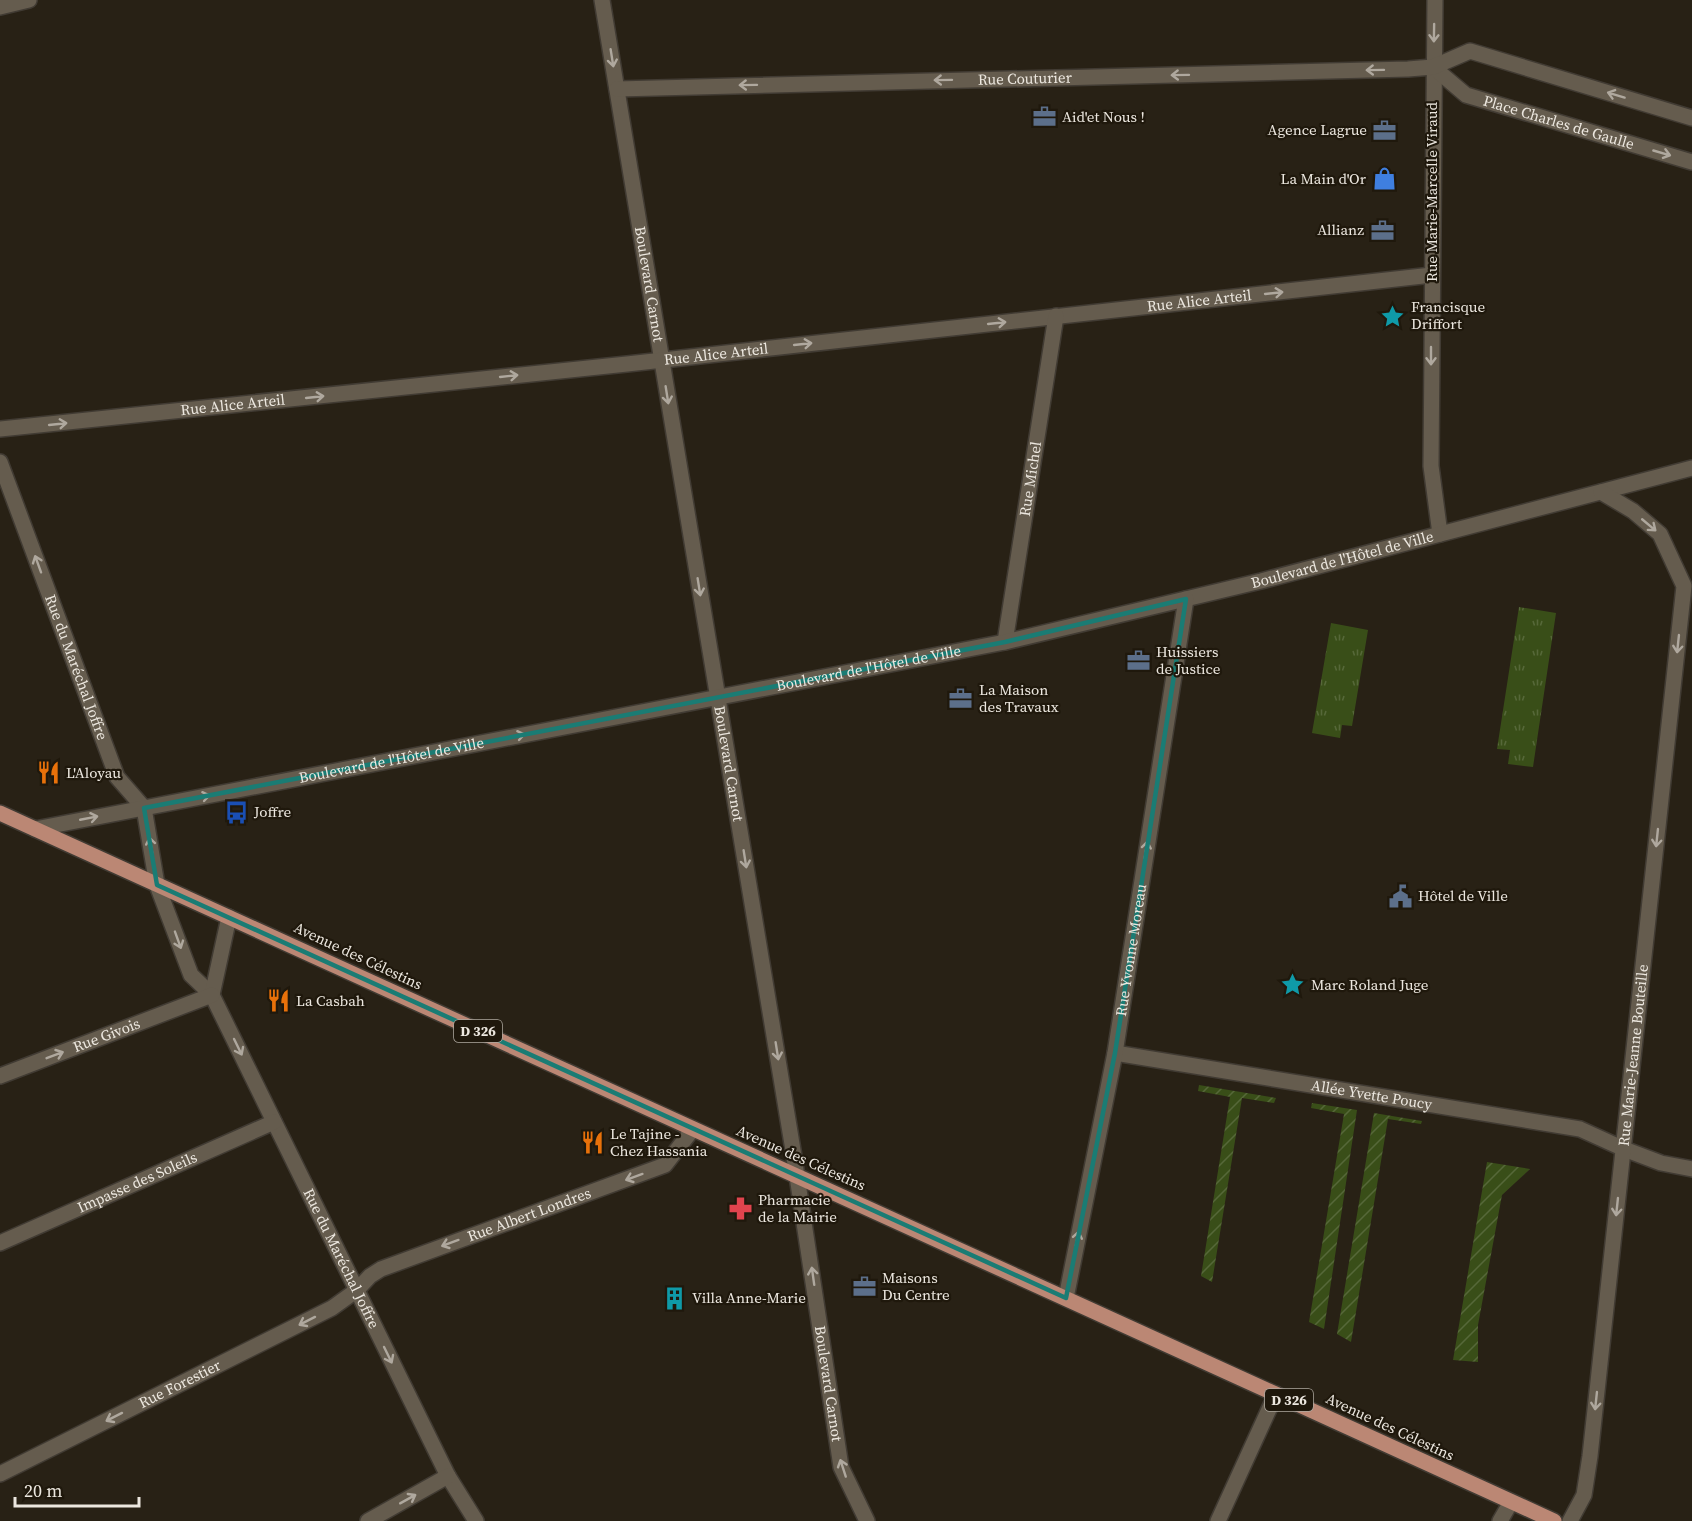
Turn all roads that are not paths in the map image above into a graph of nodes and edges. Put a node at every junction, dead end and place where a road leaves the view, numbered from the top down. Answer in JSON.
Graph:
{"nodes":[{"id":1,"x":30,"y":0,"type":"edge"},
{"id":2,"x":602,"y":0,"type":"edge"},
{"id":3,"x":1435,"y":0,"type":"edge"},
{"id":4,"x":0,"y":7,"type":"edge"},
{"id":5,"x":1433,"y":67,"type":"junction"},
{"id":6,"x":617,"y":89,"type":"junction"},
{"id":7,"x":1692,"y":118,"type":"edge"},
{"id":8,"x":1692,"y":162,"type":"edge"},
{"id":9,"x":1432,"y":275,"type":"junction"},
{"id":10,"x":1056,"y":316,"type":"junction"},
{"id":11,"x":661,"y":360,"type":"junction"},
{"id":12,"x":0,"y":429,"type":"edge"},
{"id":13,"x":0,"y":462,"type":"edge"},
{"id":14,"x":1692,"y":468,"type":"edge"},
{"id":15,"x":1601,"y":492,"type":"junction"},
{"id":16,"x":1440,"y":534,"type":"junction"},
{"id":17,"x":1186,"y":599,"type":"junction"},
{"id":18,"x":1005,"y":642,"type":"junction"},
{"id":19,"x":718,"y":697,"type":"junction"},
{"id":20,"x":144,"y":808,"type":"junction"},
{"id":21,"x":0,"y":813,"type":"edge"},
{"id":22,"x":35,"y":829,"type":"junction"},
{"id":23,"x":157,"y":885,"type":"junction"},
{"id":24,"x":229,"y":917,"type":"junction"},
{"id":25,"x":212,"y":995,"type":"junction"},
{"id":26,"x":1115,"y":1053,"type":"junction"},
{"id":27,"x":0,"y":1076,"type":"edge"},
{"id":28,"x":274,"y":1122,"type":"junction"},
{"id":29,"x":693,"y":1129,"type":"junction"},
{"id":30,"x":1624,"y":1149,"type":"junction"},
{"id":31,"x":1692,"y":1169,"type":"edge"},
{"id":32,"x":798,"y":1177,"type":"junction"},
{"id":33,"x":0,"y":1243,"type":"edge"},
{"id":34,"x":357,"y":1290,"type":"junction"},
{"id":35,"x":1066,"y":1298,"type":"junction"},
{"id":36,"x":1276,"y":1394,"type":"junction"},
{"id":37,"x":0,"y":1474,"type":"edge"},
{"id":38,"x":448,"y":1476,"type":"junction"},
{"id":39,"x":1511,"y":1502,"type":"junction"},
{"id":40,"x":368,"y":1521,"type":"edge"},
{"id":41,"x":476,"y":1521,"type":"edge"},
{"id":42,"x":867,"y":1521,"type":"edge"},
{"id":43,"x":1218,"y":1521,"type":"edge"},
{"id":44,"x":1500,"y":1521,"type":"edge"},
{"id":45,"x":1554,"y":1521,"type":"edge"},
{"id":46,"x":1570,"y":1521,"type":"edge"}],
"edges":[{"from":1,"to":4,"type":"street"},
{"from":2,"to":6,"type":"street","name":"Boulevard Carnot","one_way":true},
{"from":3,"to":5,"type":"street","one_way":true},
{"from":5,"to":6,"type":"street","name":"Rue Couturier","one_way":true},
{"from":7,"to":5,"type":"street","one_way":true},
{"from":5,"to":8,"type":"street","name":"Place Charles de Gaulle","one_way":true},
{"from":5,"to":9,"type":"street","name":"Rue Marie-Marcelle Viraud"},
{"from":6,"to":11,"type":"street","name":"Boulevard Carnot"},
{"from":10,"to":9,"type":"street","name":"Rue Alice Arteil","one_way":true},
{"from":9,"to":16,"type":"street","name":"Rue Marie-Marcelle Viraud","one_way":true},
{"from":11,"to":10,"type":"street","name":"Rue Alice Arteil","one_way":true},
{"from":10,"to":18,"type":"street","name":"Rue Michel"},
{"from":12,"to":11,"type":"street","name":"Rue Alice Arteil","one_way":true},
{"from":11,"to":19,"type":"street","name":"Boulevard Carnot","one_way":true},
{"from":20,"to":13,"type":"street","name":"Rue du Maréchal Joffre","one_way":true},
{"from":14,"to":15,"type":"street","name":"Boulevard de l'Hôtel de Ville"},
{"from":15,"to":16,"type":"street","name":"Boulevard de l'Hôtel de Ville"},
{"from":15,"to":30,"type":"street","name":"Rue Marie-Jeanne Bouteille","one_way":true},
{"from":16,"to":17,"type":"street","name":"Boulevard de l'Hôtel de Ville"},
{"from":17,"to":18,"type":"street","name":"Boulevard de l'Hôtel de Ville"},
{"from":26,"to":17,"type":"street","name":"Rue Yvonne Moreau","one_way":true},
{"from":18,"to":19,"type":"street","name":"Boulevard de l'Hôtel de Ville"},
{"from":20,"to":19,"type":"street","name":"Boulevard de l'Hôtel de Ville","one_way":true},
{"from":19,"to":32,"type":"street","name":"Boulevard Carnot","one_way":true},
{"from":22,"to":20,"type":"street","name":"Boulevard de l'Hôtel de Ville","one_way":true},
{"from":23,"to":20,"type":"street","name":"Rue du Maréchal Joffre","one_way":true},
{"from":21,"to":22,"type":"main road","name":"Avenue des Célestins","number":"D 326"},
{"from":22,"to":23,"type":"main road","name":"Avenue des Célestins","number":"D 326"},
{"from":23,"to":24,"type":"main road","name":"Avenue des Célestins","number":"D 326"},
{"from":23,"to":25,"type":"street","name":"Rue du Maréchal Joffre","one_way":true},
{"from":24,"to":25,"type":"street"},
{"from":24,"to":29,"type":"main road","name":"Avenue des Célestins","number":"D 326"},
{"from":27,"to":25,"type":"street","name":"Rue Givois","one_way":true},
{"from":25,"to":28,"type":"street","name":"Rue du Maréchal Joffre","one_way":true},
{"from":26,"to":30,"type":"street","name":"Allée Yvette Poucy"},
{"from":35,"to":26,"type":"street","name":"Rue Yvonne Moreau","one_way":true},
{"from":28,"to":33,"type":"street","name":"Impasse des Soleils"},
{"from":28,"to":34,"type":"street","name":"Rue du Maréchal Joffre"},
{"from":29,"to":32,"type":"main road","name":"Avenue des Célestins","number":"D 326"},
{"from":29,"to":34,"type":"street","name":"Rue Albert Londres","one_way":true},
{"from":30,"to":31,"type":"street","name":"Allée Yvette Poucy"},
{"from":30,"to":46,"type":"street","name":"Rue Marie-Jeanne Bouteille","one_way":true},
{"from":32,"to":35,"type":"main road","name":"Avenue des Célestins","number":"D 326"},
{"from":42,"to":32,"type":"street","name":"Boulevard Carnot","one_way":true},
{"from":34,"to":37,"type":"street","name":"Rue Forestier","one_way":true},
{"from":34,"to":38,"type":"street","name":"Rue du Maréchal Joffre","one_way":true},
{"from":35,"to":36,"type":"main road","name":"Avenue des Célestins","number":"D 326"},
{"from":36,"to":39,"type":"main road","name":"Avenue des Célestins","number":"D 326"},
{"from":36,"to":43,"type":"street"},
{"from":40,"to":38,"type":"street","one_way":true},
{"from":38,"to":41,"type":"street","name":"Rue du Maréchal Joffre"},
{"from":39,"to":44,"type":"street"},
{"from":39,"to":45,"type":"main road","name":"Avenue des Célestins","number":"D 326"}]}
